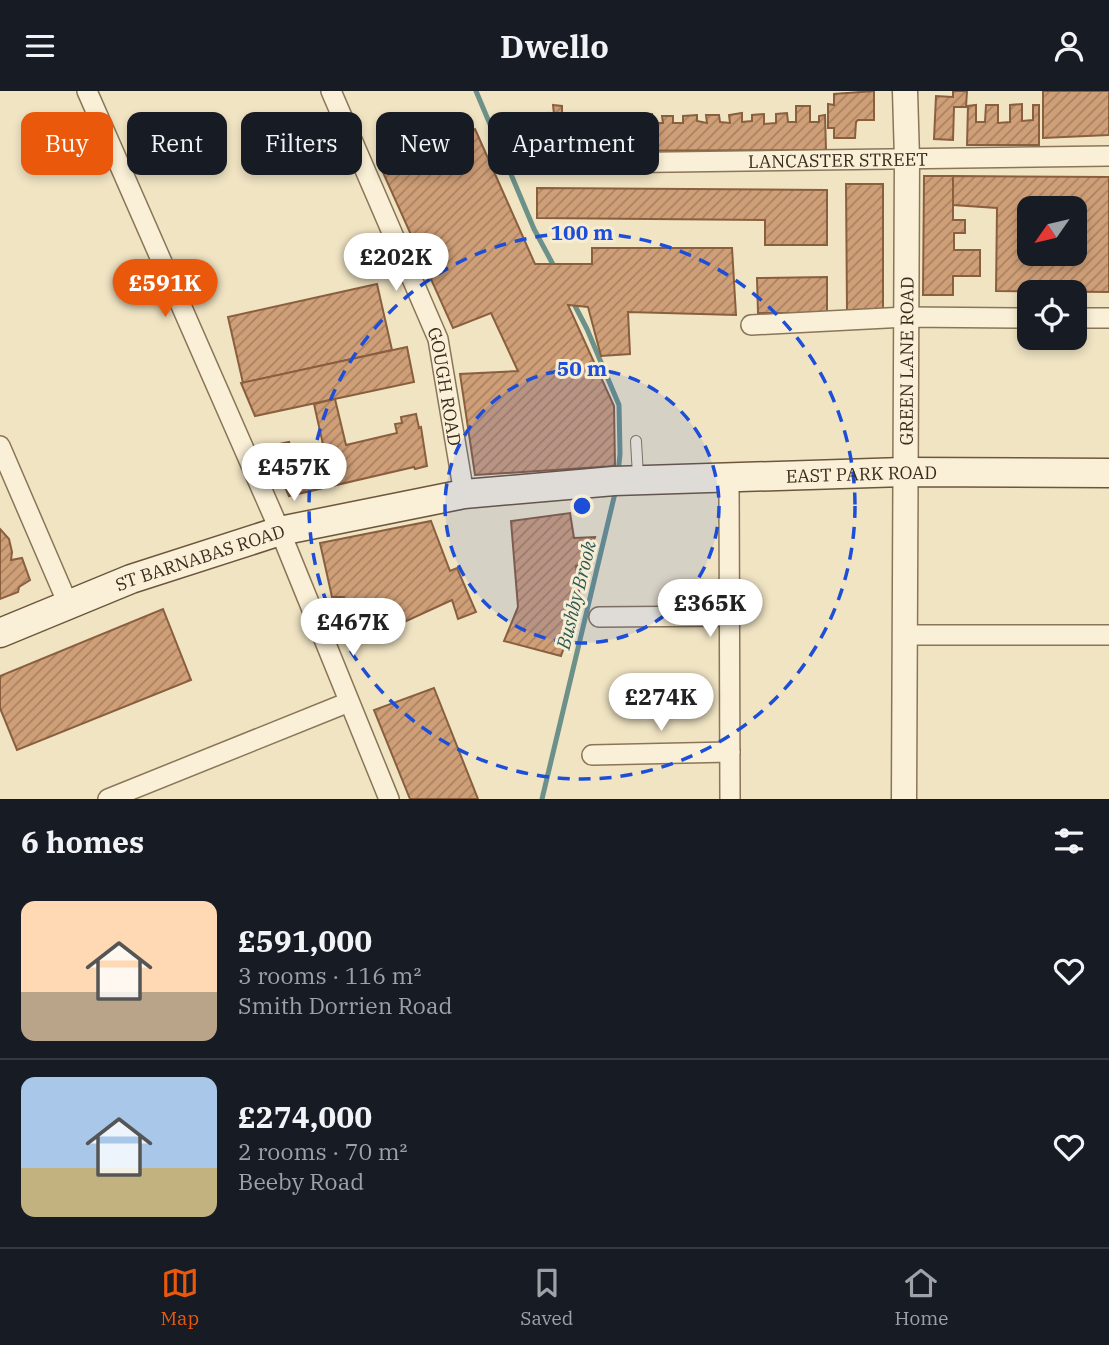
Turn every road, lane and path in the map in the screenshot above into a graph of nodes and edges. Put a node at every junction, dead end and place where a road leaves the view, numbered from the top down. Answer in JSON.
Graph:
{"nodes":[{"id":1,"x":87,"y":91,"type":"edge"},
{"id":2,"x":331,"y":91,"type":"edge"},
{"id":3,"x":905,"y":91,"type":"edge"},
{"id":4,"x":1109,"y":156,"type":"edge"},
{"id":5,"x":907,"y":159,"type":"junction"},
{"id":6,"x":659,"y":162,"type":"edge"},
{"id":7,"x":906,"y":317,"type":"junction"},
{"id":8,"x":1017,"y":318,"type":"edge"},
{"id":9,"x":1087,"y":318,"type":"edge"},
{"id":10,"x":1109,"y":319,"type":"edge"},
{"id":11,"x":751,"y":325,"type":"dead end"},
{"id":12,"x":636,"y":441,"type":"dead end"},
{"id":13,"x":0,"y":446,"type":"edge"},
{"id":14,"x":904,"y":472,"type":"junction"},
{"id":15,"x":1109,"y":473,"type":"edge"},
{"id":16,"x":729,"y":478,"type":"junction"},
{"id":17,"x":627,"y":481,"type":"junction"},
{"id":18,"x":464,"y":494,"type":"junction"},
{"id":19,"x":280,"y":531,"type":"junction"},
{"id":20,"x":68,"y":604,"type":"junction"},
{"id":21,"x":730,"y":616,"type":"junction"},
{"id":22,"x":599,"y":617,"type":"dead end"},
{"id":23,"x":0,"y":633,"type":"edge"},
{"id":24,"x":904,"y":635,"type":"junction"},
{"id":25,"x":1109,"y":635,"type":"edge"},
{"id":26,"x":349,"y":702,"type":"junction"},
{"id":27,"x":730,"y":752,"type":"junction"},
{"id":28,"x":592,"y":755,"type":"dead end"},
{"id":29,"x":108,"y":799,"type":"edge"},
{"id":30,"x":389,"y":799,"type":"edge"},
{"id":31,"x":730,"y":799,"type":"edge"},
{"id":32,"x":904,"y":799,"type":"edge"}],
"edges":[{"from":1,"to":19,"type":"street"},
{"from":2,"to":18,"type":"street","name":"GOUGH ROAD"},
{"from":3,"to":5,"type":"street","name":"GREEN LANE ROAD"},
{"from":4,"to":5,"type":"street","name":"LANCASTER STREET"},
{"from":5,"to":6,"type":"street","name":"LANCASTER STREET"},
{"from":5,"to":7,"type":"street","name":"GREEN LANE ROAD"},
{"from":7,"to":8,"type":"street"},
{"from":7,"to":11,"type":"street"},
{"from":7,"to":14,"type":"street","name":"GREEN LANE ROAD"},
{"from":9,"to":10,"type":"street"},
{"from":12,"to":17,"type":"lane"},
{"from":13,"to":20,"type":"street"},
{"from":14,"to":15,"type":"main road","name":"EAST PARK ROAD"},
{"from":14,"to":16,"type":"main road","name":"EAST PARK ROAD"},
{"from":14,"to":24,"type":"street","name":"GREEN LANE ROAD"},
{"from":16,"to":17,"type":"main road","name":"EAST PARK ROAD"},
{"from":16,"to":21,"type":"street"},
{"from":17,"to":18,"type":"main road","name":"ST BARNABAS ROAD"},
{"from":18,"to":19,"type":"main road","name":"ST BARNABAS ROAD"},
{"from":19,"to":20,"type":"main road","name":"ST BARNABAS ROAD"},
{"from":19,"to":26,"type":"street"},
{"from":20,"to":23,"type":"main road","name":"ST BARNABAS ROAD"},
{"from":21,"to":22,"type":"street"},
{"from":21,"to":27,"type":"street"},
{"from":24,"to":25,"type":"street"},
{"from":24,"to":32,"type":"street","name":"GREEN LANE ROAD"},
{"from":26,"to":29,"type":"street"},
{"from":26,"to":30,"type":"street"},
{"from":27,"to":28,"type":"street"},
{"from":27,"to":31,"type":"street"}]}
